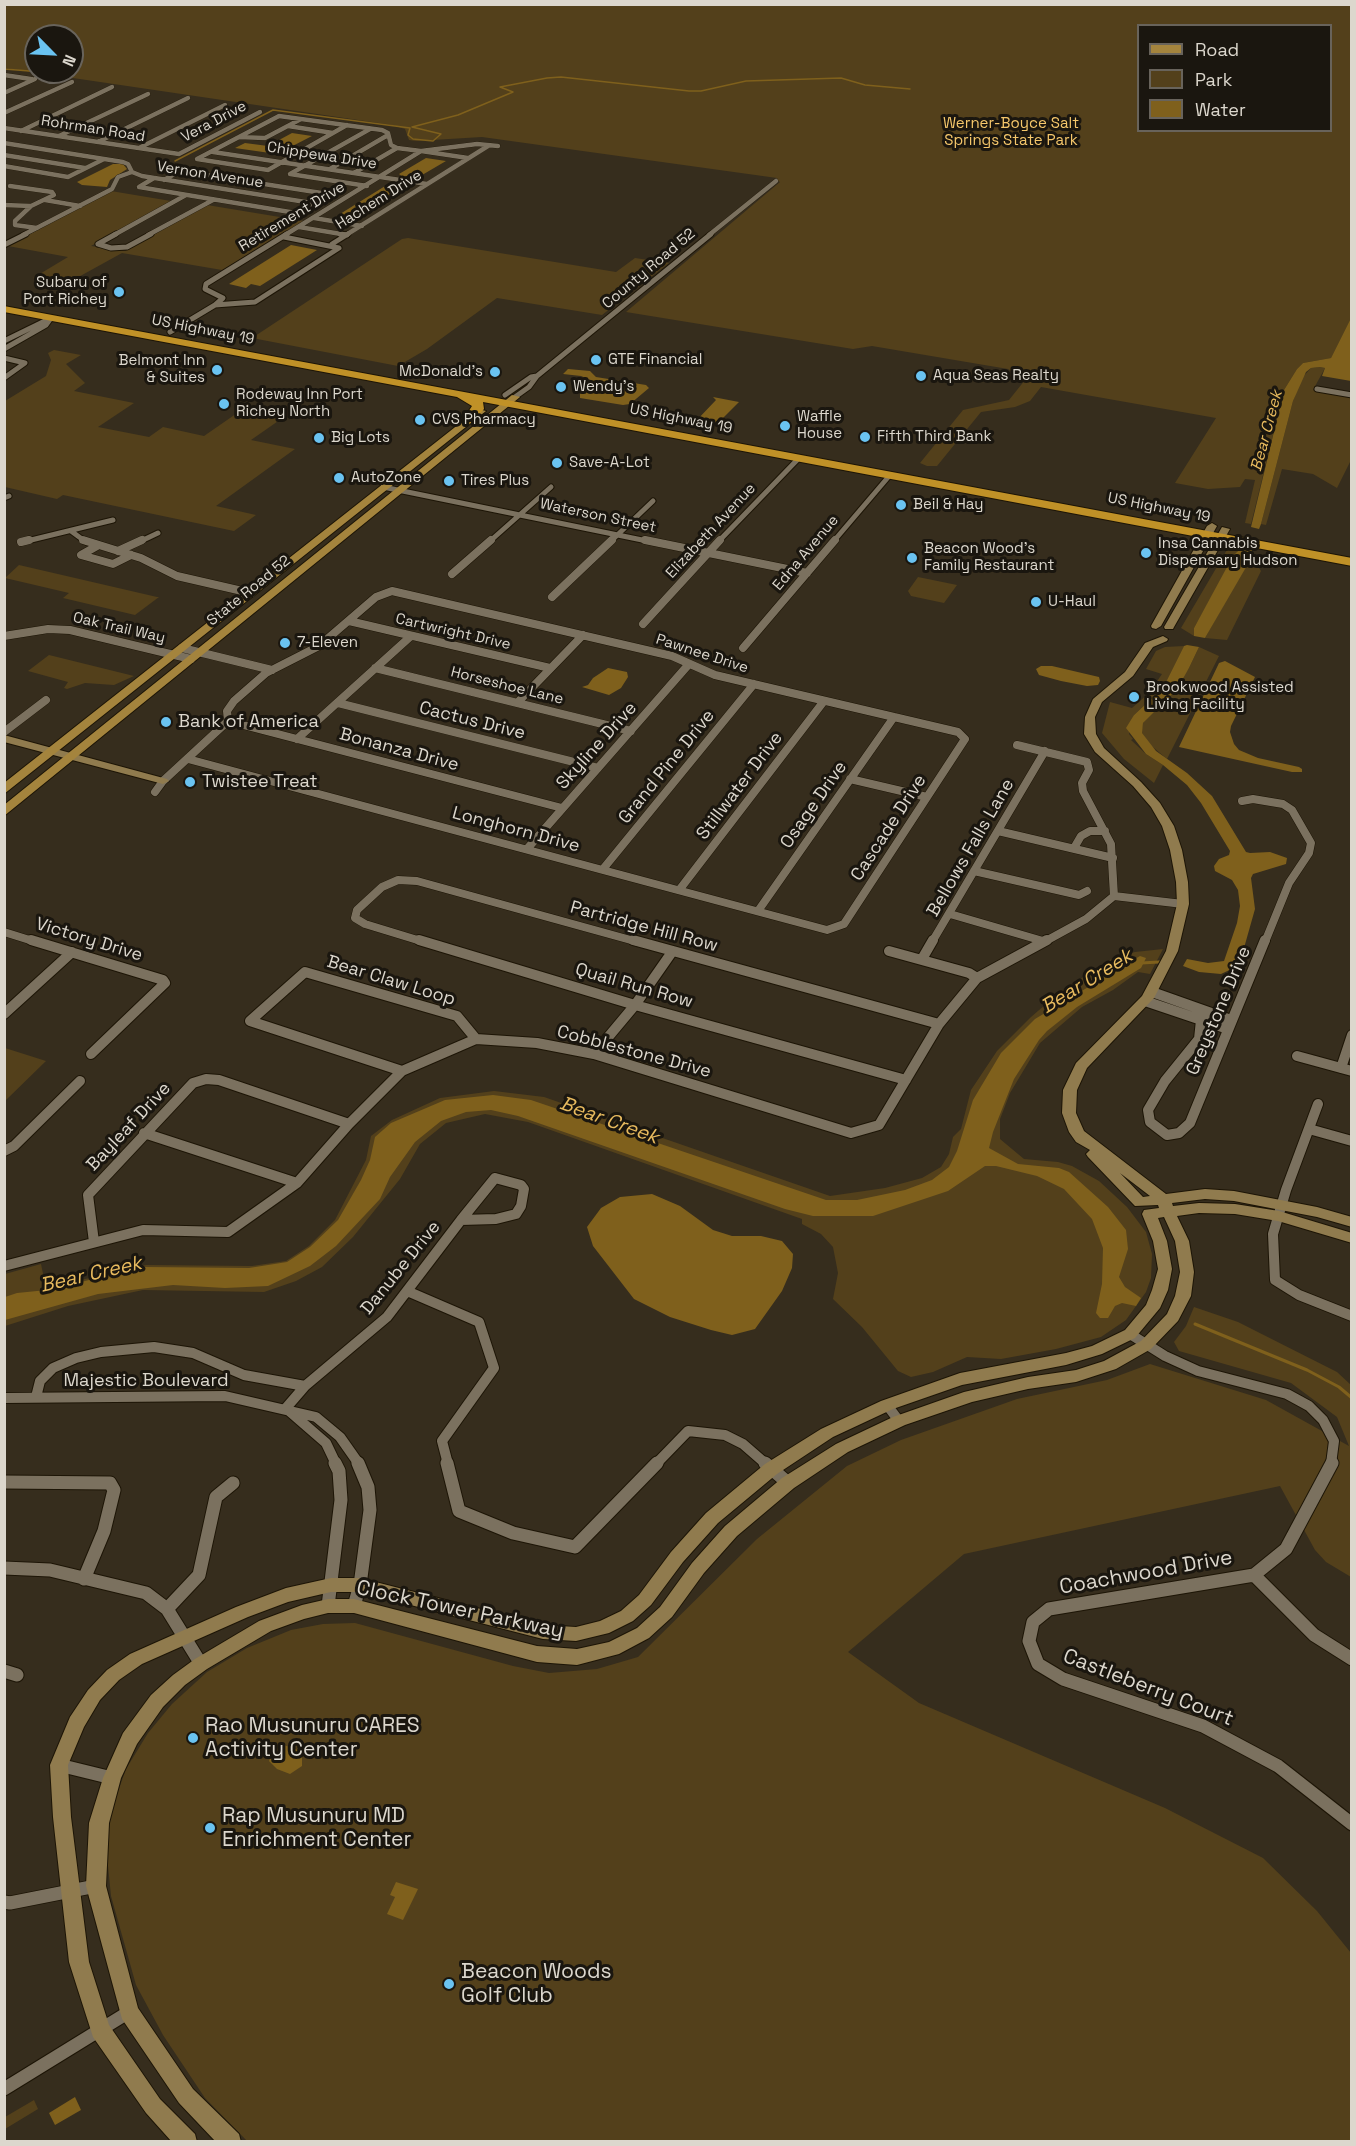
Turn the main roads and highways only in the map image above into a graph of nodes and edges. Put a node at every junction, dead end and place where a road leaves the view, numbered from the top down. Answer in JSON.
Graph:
{"nodes":[{"id":1,"x":4,"y":306,"type":"edge"},
{"id":2,"x":145,"y":332,"type":"junction"},
{"id":3,"x":232,"y":348,"type":"junction"},
{"id":4,"x":452,"y":393,"type":"junction"},
{"id":5,"x":506,"y":399,"type":"junction"},
{"id":6,"x":469,"y":420,"type":"junction"},
{"id":7,"x":646,"y":429,"type":"junction"},
{"id":8,"x":721,"y":435,"type":"junction"},
{"id":9,"x":707,"y":441,"type":"junction"},
{"id":10,"x":437,"y":444,"type":"junction"},
{"id":11,"x":818,"y":453,"type":"junction"},
{"id":12,"x":890,"y":475,"type":"junction"},
{"id":13,"x":413,"y":479,"type":"junction"},
{"id":14,"x":1046,"y":496,"type":"junction"},
{"id":15,"x":1216,"y":531,"type":"junction"},
{"id":16,"x":1352,"y":553,"type":"edge"},
{"id":17,"x":1352,"y":562,"type":"edge"},
{"id":18,"x":4,"y":790,"type":"edge"},
{"id":19,"x":4,"y":812,"type":"edge"}],
"edges":[{"from":1,"to":2,"type":"highway","name":"US Highway 19"},
{"from":1,"to":2,"type":"highway","name":"US Highway 19"},
{"from":2,"to":3,"type":"highway","name":"US Highway 19"},
{"from":2,"to":3,"type":"highway","name":"US Highway 19"},
{"from":3,"to":4,"type":"highway","name":"US Highway 19"},
{"from":3,"to":5,"type":"highway","name":"US Highway 19"},
{"from":4,"to":5,"type":"highway","name":"US Highway 19"},
{"from":4,"to":6,"type":"highway"},
{"from":5,"to":6,"type":"main road","name":"State Road 52"},
{"from":5,"to":7,"type":"highway","name":"US Highway 19"},
{"from":5,"to":8,"type":"highway","name":"US Highway 19"},
{"from":5,"to":13,"type":"main road","name":"State Road 52"},
{"from":6,"to":10,"type":"main road","name":"State Road 52"},
{"from":7,"to":8,"type":"highway"},
{"from":7,"to":9,"type":"highway","name":"US Highway 19"},
{"from":8,"to":11,"type":"highway","name":"US Highway 19"},
{"from":9,"to":11,"type":"highway"},
{"from":9,"to":12,"type":"highway","name":"US Highway 19"},
{"from":10,"to":13,"type":"main road"},
{"from":10,"to":18,"type":"main road","name":"State Road 52"},
{"from":11,"to":14,"type":"highway","name":"US Highway 19"},
{"from":12,"to":14,"type":"highway"},
{"from":12,"to":15,"type":"highway","name":"US Highway 19"},
{"from":13,"to":19,"type":"main road","name":"State Road 52"},
{"from":14,"to":15,"type":"highway","name":"US Highway 19"},
{"from":15,"to":16,"type":"highway","name":"US Highway 19"},
{"from":15,"to":17,"type":"highway","name":"US Highway 19"}]}
